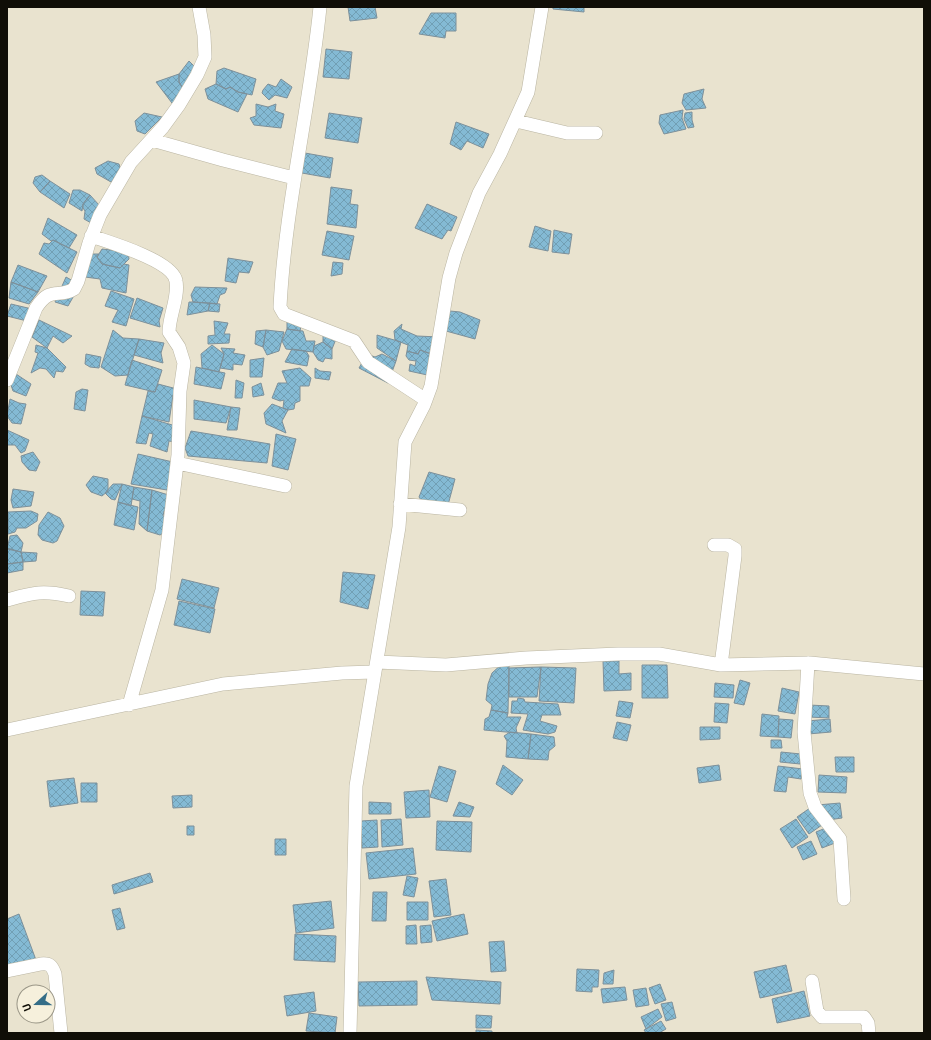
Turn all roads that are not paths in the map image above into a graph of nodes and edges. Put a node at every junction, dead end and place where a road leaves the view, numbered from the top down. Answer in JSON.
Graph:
{"nodes":[{"id":1,"x":199,"y":7,"type":"edge"},
{"id":2,"x":320,"y":7,"type":"edge"},
{"id":3,"x":542,"y":7,"type":"edge"},
{"id":4,"x":516,"y":121,"type":"junction"},
{"id":5,"x":596,"y":133,"type":"dead end"},
{"id":6,"x":152,"y":140,"type":"junction"},
{"id":7,"x":294,"y":178,"type":"junction"},
{"id":8,"x":91,"y":236,"type":"junction"},
{"id":9,"x":7,"y":380,"type":"edge"},
{"id":10,"x":426,"y":400,"type":"junction"},
{"id":11,"x":177,"y":463,"type":"junction"},
{"id":12,"x":285,"y":486,"type":"dead end"},
{"id":13,"x":400,"y":504,"type":"junction"},
{"id":14,"x":460,"y":510,"type":"dead end"},
{"id":15,"x":714,"y":545,"type":"dead end"},
{"id":16,"x":69,"y":596,"type":"dead end"},
{"id":17,"x":7,"y":600,"type":"edge"},
{"id":18,"x":808,"y":663,"type":"junction"},
{"id":19,"x":721,"y":664,"type":"junction"},
{"id":20,"x":376,"y":667,"type":"junction"},
{"id":21,"x":924,"y":674,"type":"edge"},
{"id":22,"x":129,"y":705,"type":"junction"},
{"id":23,"x":7,"y":730,"type":"edge"},
{"id":24,"x":844,"y":899,"type":"dead end"},
{"id":25,"x":7,"y":972,"type":"edge"},
{"id":26,"x":812,"y":981,"type":"dead end"},
{"id":27,"x":61,"y":1033,"type":"edge"},
{"id":28,"x":350,"y":1033,"type":"edge"},
{"id":29,"x":869,"y":1033,"type":"edge"}],
"edges":[{"from":1,"to":6,"type":"street"},
{"from":2,"to":7,"type":"street"},
{"from":3,"to":4,"type":"street"},
{"from":4,"to":5,"type":"street"},
{"from":4,"to":10,"type":"street"},
{"from":6,"to":7,"type":"street"},
{"from":6,"to":8,"type":"street"},
{"from":7,"to":10,"type":"street"},
{"from":8,"to":9,"type":"street"},
{"from":8,"to":11,"type":"street"},
{"from":10,"to":13,"type":"street"},
{"from":11,"to":12,"type":"street"},
{"from":11,"to":22,"type":"street"},
{"from":13,"to":14,"type":"street"},
{"from":13,"to":20,"type":"street"},
{"from":15,"to":19,"type":"street"},
{"from":16,"to":17,"type":"street"},
{"from":18,"to":19,"type":"street"},
{"from":18,"to":21,"type":"street"},
{"from":18,"to":24,"type":"street"},
{"from":19,"to":20,"type":"street"},
{"from":20,"to":22,"type":"street"},
{"from":20,"to":28,"type":"street"},
{"from":22,"to":23,"type":"street"},
{"from":25,"to":27,"type":"street"},
{"from":26,"to":29,"type":"street"}]}
